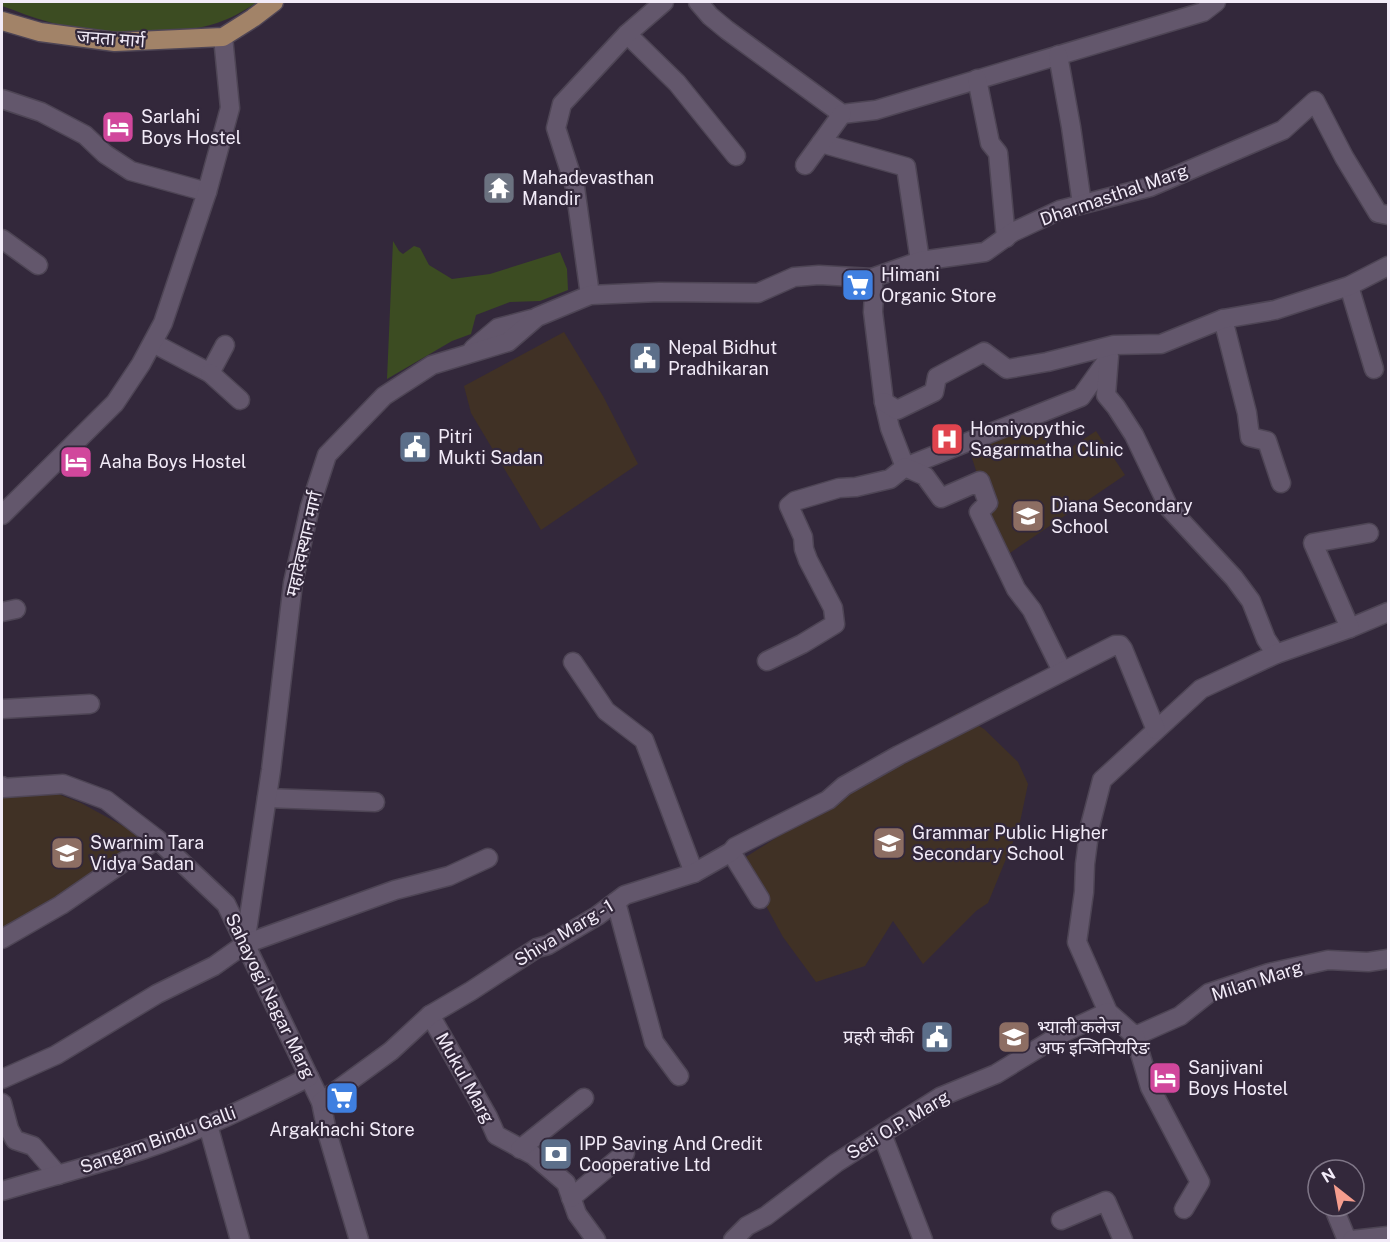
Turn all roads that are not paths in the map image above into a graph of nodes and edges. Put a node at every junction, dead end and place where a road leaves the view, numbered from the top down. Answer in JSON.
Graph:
{"nodes":[{"id":1,"x":274,"y":2,"type":"edge"},
{"id":2,"x":664,"y":2,"type":"edge"},
{"id":3,"x":698,"y":2,"type":"edge"},
{"id":4,"x":1216,"y":2,"type":"edge"},
{"id":5,"x":2,"y":21,"type":"edge"},
{"id":6,"x":627,"y":34,"type":"junction"},
{"id":7,"x":222,"y":37,"type":"junction"},
{"id":8,"x":1058,"y":55,"type":"junction"},
{"id":9,"x":976,"y":79,"type":"junction"},
{"id":10,"x":2,"y":99,"type":"edge"},
{"id":11,"x":842,"y":114,"type":"junction"},
{"id":12,"x":821,"y":142,"type":"junction"},
{"id":13,"x":736,"y":156,"type":"dead end"},
{"id":14,"x":805,"y":165,"type":"dead end"},
{"id":15,"x":207,"y":192,"type":"junction"},
{"id":16,"x":1082,"y":204,"type":"junction"},
{"id":17,"x":1389,"y":215,"type":"edge"},
{"id":18,"x":1006,"y":238,"type":"junction"},
{"id":19,"x":2,"y":239,"type":"edge"},
{"id":20,"x":920,"y":261,"type":"junction"},
{"id":21,"x":38,"y":265,"type":"dead end"},
{"id":22,"x":1389,"y":266,"type":"edge"},
{"id":23,"x":872,"y":278,"type":"junction"},
{"id":24,"x":1349,"y":286,"type":"junction"},
{"id":25,"x":590,"y":295,"type":"junction"},
{"id":26,"x":1223,"y":319,"type":"junction"},
{"id":27,"x":153,"y":343,"type":"junction"},
{"id":28,"x":225,"y":345,"type":"dead end"},
{"id":29,"x":1111,"y":352,"type":"junction"},
{"id":30,"x":1374,"y":369,"type":"dead end"},
{"id":31,"x":210,"y":373,"type":"junction"},
{"id":32,"x":240,"y":400,"type":"dead end"},
{"id":33,"x":884,"y":402,"type":"junction"},
{"id":34,"x":905,"y":467,"type":"junction"},
{"id":35,"x":1281,"y":483,"type":"dead end"},
{"id":36,"x":2,"y":515,"type":"edge"},
{"id":37,"x":1369,"y":532,"type":"dead end"},
{"id":38,"x":1389,"y":612,"type":"edge"},
{"id":39,"x":1350,"y":628,"type":"junction"},
{"id":40,"x":1276,"y":654,"type":"junction"},
{"id":41,"x":767,"y":661,"type":"dead end"},
{"id":42,"x":573,"y":662,"type":"dead end"},
{"id":43,"x":1062,"y":671,"type":"junction"},
{"id":44,"x":90,"y":704,"type":"dead end"},
{"id":45,"x":2,"y":709,"type":"edge"},
{"id":46,"x":1156,"y":730,"type":"junction"},
{"id":47,"x":2,"y":786,"type":"edge"},
{"id":48,"x":267,"y":798,"type":"junction"},
{"id":49,"x":375,"y":802,"type":"dead end"},
{"id":50,"x":157,"y":839,"type":"junction"},
{"id":51,"x":731,"y":852,"type":"junction"},
{"id":52,"x":488,"y":858,"type":"dead end"},
{"id":53,"x":694,"y":873,"type":"junction"},
{"id":54,"x":760,"y":899,"type":"dead end"},
{"id":55,"x":616,"y":902,"type":"junction"},
{"id":56,"x":2,"y":939,"type":"edge"},
{"id":57,"x":245,"y":944,"type":"junction"},
{"id":58,"x":1389,"y":960,"type":"edge"},
{"id":59,"x":1108,"y":1012,"type":"junction"},
{"id":60,"x":430,"y":1015,"type":"junction"},
{"id":61,"x":1135,"y":1036,"type":"junction"},
{"id":62,"x":680,"y":1076,"type":"dead end"},
{"id":63,"x":309,"y":1077,"type":"junction"},
{"id":64,"x":2,"y":1078,"type":"edge"},
{"id":65,"x":584,"y":1098,"type":"dead end"},
{"id":66,"x":321,"y":1102,"type":"junction"},
{"id":67,"x":2,"y":1103,"type":"edge"},
{"id":68,"x":208,"y":1125,"type":"junction"},
{"id":69,"x":882,"y":1134,"type":"junction"},
{"id":70,"x":520,"y":1149,"type":"junction"},
{"id":71,"x":625,"y":1154,"type":"dead end"},
{"id":72,"x":58,"y":1175,"type":"junction"},
{"id":73,"x":2,"y":1191,"type":"edge"},
{"id":74,"x":571,"y":1198,"type":"junction"},
{"id":75,"x":1184,"y":1209,"type":"dead end"},
{"id":76,"x":1338,"y":1218,"type":"edge"},
{"id":77,"x":1061,"y":1220,"type":"dead end"},
{"id":78,"x":1389,"y":1236,"type":"edge"},
{"id":79,"x":240,"y":1240,"type":"edge"},
{"id":80,"x":359,"y":1240,"type":"edge"},
{"id":81,"x":596,"y":1240,"type":"edge"},
{"id":82,"x":733,"y":1240,"type":"edge"},
{"id":83,"x":924,"y":1240,"type":"edge"},
{"id":84,"x":1123,"y":1240,"type":"edge"},
{"id":85,"x":1347,"y":1240,"type":"edge"},
{"id":86,"x":1352,"y":1240,"type":"edge"}],
"edges":[{"from":1,"to":7,"type":"main road"},
{"from":2,"to":6,"type":"street"},
{"from":3,"to":11,"type":"street"},
{"from":4,"to":8,"type":"street"},
{"from":5,"to":7,"type":"main road","name":"जनता मार्ग"},
{"from":6,"to":13,"type":"street"},
{"from":6,"to":25,"type":"street"},
{"from":7,"to":15,"type":"street"},
{"from":8,"to":9,"type":"street"},
{"from":8,"to":16,"type":"street"},
{"from":9,"to":11,"type":"street"},
{"from":9,"to":18,"type":"street"},
{"from":10,"to":15,"type":"street"},
{"from":11,"to":12,"type":"street"},
{"from":12,"to":14,"type":"street"},
{"from":12,"to":20,"type":"street"},
{"from":15,"to":27,"type":"street"},
{"from":16,"to":17,"type":"street","name":"Dharmasthal Marg"},
{"from":16,"to":18,"type":"street","name":"Dharmasthal Marg"},
{"from":18,"to":20,"type":"street","name":"Dharmasthal Marg"},
{"from":19,"to":21,"type":"street"},
{"from":20,"to":23,"type":"street","name":"Dharmasthal Marg"},
{"from":22,"to":24,"type":"street"},
{"from":23,"to":25,"type":"street","name":"Dharmasthal Marg"},
{"from":23,"to":33,"type":"street"},
{"from":24,"to":26,"type":"street"},
{"from":24,"to":30,"type":"street"},
{"from":25,"to":48,"type":"street","name":"महादेवस्थान मार्ग"},
{"from":26,"to":29,"type":"street"},
{"from":26,"to":35,"type":"street"},
{"from":27,"to":31,"type":"street"},
{"from":27,"to":36,"type":"street"},
{"from":28,"to":31,"type":"street"},
{"from":29,"to":33,"type":"street"},
{"from":29,"to":34,"type":"street"},
{"from":29,"to":40,"type":"street"},
{"from":31,"to":32,"type":"street"},
{"from":33,"to":34,"type":"street"},
{"from":34,"to":41,"type":"street"},
{"from":34,"to":43,"type":"street"},
{"from":37,"to":39,"type":"street"},
{"from":38,"to":39,"type":"street"},
{"from":39,"to":40,"type":"street"},
{"from":40,"to":46,"type":"street"},
{"from":42,"to":53,"type":"street"},
{"from":43,"to":46,"type":"street","name":"Shiva Marg - 1"},
{"from":43,"to":51,"type":"street","name":"Shiva Marg - 1"},
{"from":44,"to":45,"type":"street"},
{"from":46,"to":59,"type":"street"},
{"from":47,"to":50,"type":"street","name":"Sahayogi Nagar Marg"},
{"from":48,"to":49,"type":"street"},
{"from":48,"to":57,"type":"street","name":"महादेवस्थान मार्ग"},
{"from":50,"to":56,"type":"street"},
{"from":50,"to":57,"type":"street","name":"Sahayogi Nagar Marg"},
{"from":51,"to":53,"type":"street","name":"Shiva Marg - 1"},
{"from":51,"to":54,"type":"street"},
{"from":52,"to":57,"type":"street"},
{"from":53,"to":55,"type":"street","name":"Shiva Marg - 1"},
{"from":55,"to":60,"type":"street","name":"Shiva Marg - 1"},
{"from":55,"to":62,"type":"street"},
{"from":57,"to":63,"type":"street","name":"Sahayogi Nagar Marg"},
{"from":57,"to":64,"type":"street"},
{"from":58,"to":61,"type":"street","name":"Milan Marg"},
{"from":59,"to":61,"type":"street"},
{"from":59,"to":69,"type":"street","name":"Seti O.P. Marg"},
{"from":60,"to":66,"type":"street","name":"Shiva Marg - 1"},
{"from":60,"to":70,"type":"street","name":"Mukul Marg"},
{"from":61,"to":75,"type":"street"},
{"from":63,"to":66,"type":"street","name":"Sahayogi Nagar Marg"},
{"from":63,"to":68,"type":"street","name":"Sangam Bindu Galli"},
{"from":65,"to":70,"type":"street"},
{"from":66,"to":80,"type":"street","name":"Sahayogi Nagar Marg"},
{"from":67,"to":72,"type":"street"},
{"from":68,"to":72,"type":"street","name":"Sangam Bindu Galli"},
{"from":68,"to":79,"type":"street"},
{"from":69,"to":82,"type":"street","name":"Seti O.P. Marg"},
{"from":69,"to":83,"type":"street"},
{"from":70,"to":74,"type":"street","name":"Mukul Marg"},
{"from":71,"to":74,"type":"street"},
{"from":72,"to":73,"type":"street","name":"Sangam Bindu Galli"},
{"from":74,"to":81,"type":"street","name":"Mukul Marg"},
{"from":76,"to":85,"type":"street"},
{"from":77,"to":84,"type":"street"},
{"from":78,"to":86,"type":"street"}]}
